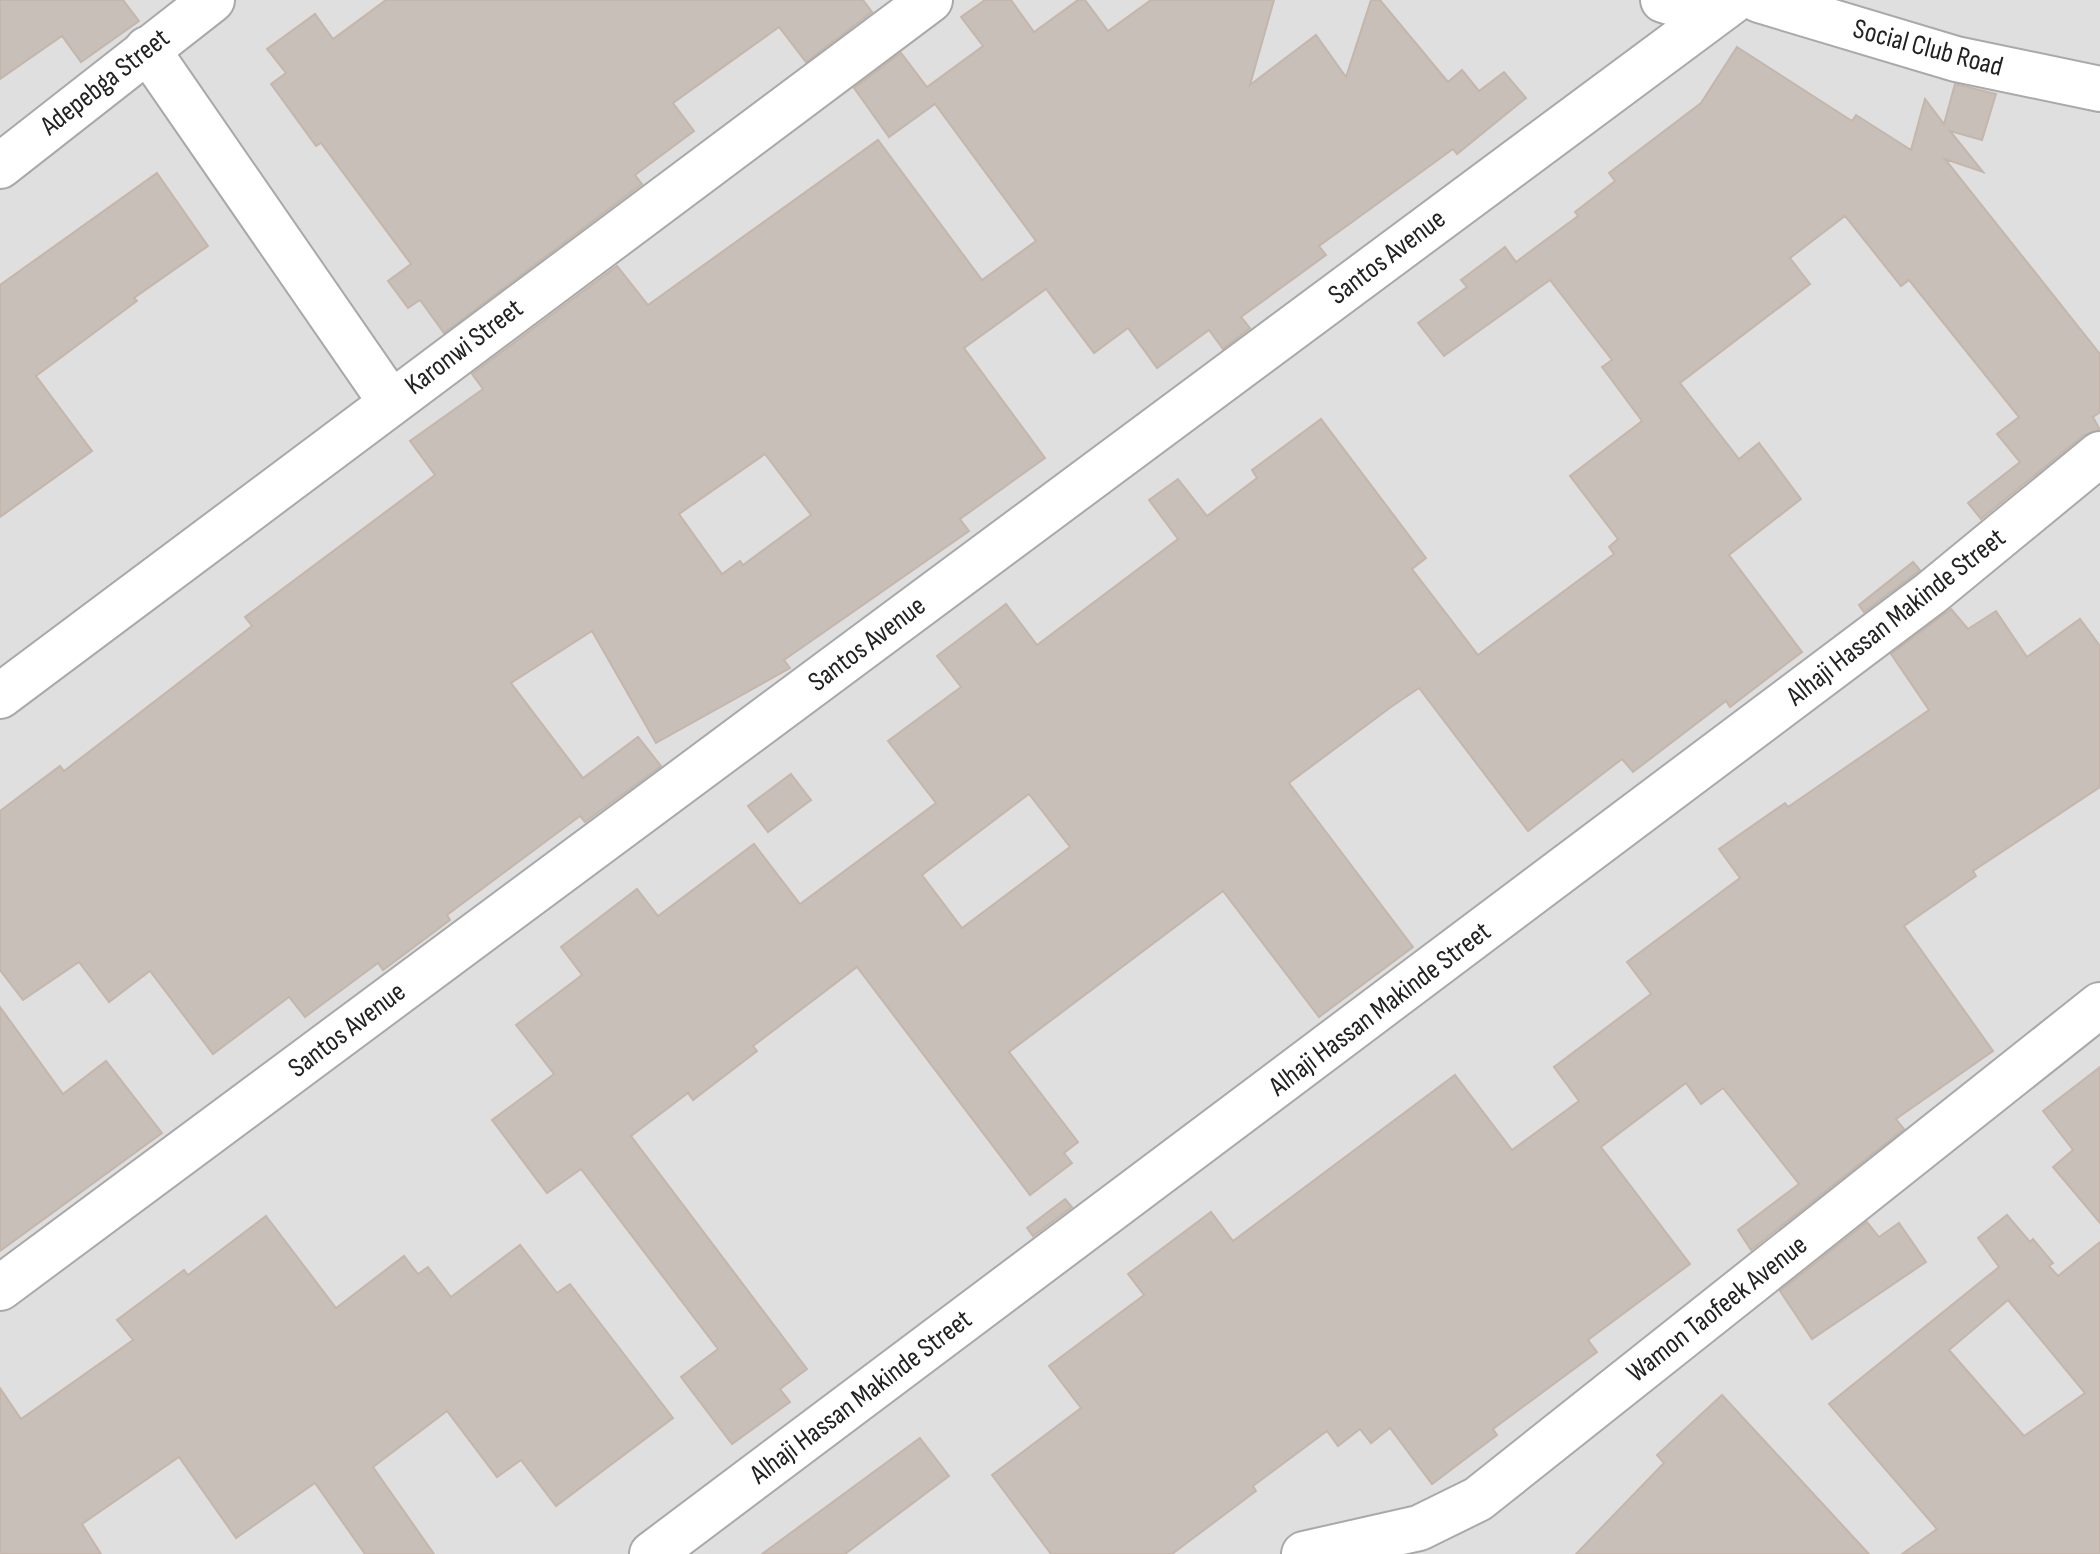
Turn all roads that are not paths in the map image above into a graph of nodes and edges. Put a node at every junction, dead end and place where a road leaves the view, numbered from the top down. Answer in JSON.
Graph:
{"nodes":[{"id":1,"x":212,"y":0,"type":"edge"},
{"id":2,"x":930,"y":0,"type":"edge"},
{"id":3,"x":1663,"y":0,"type":"edge"},
{"id":4,"x":1759,"y":0,"type":"edge"},
{"id":5,"x":1723,"y":8,"type":"edge"},
{"id":6,"x":147,"y":49,"type":"junction"},
{"id":7,"x":2100,"y":89,"type":"edge"},
{"id":8,"x":0,"y":166,"type":"edge"},
{"id":9,"x":390,"y":401,"type":"junction"},
{"id":10,"x":2100,"y":454,"type":"edge"},
{"id":11,"x":0,"y":696,"type":"edge"},
{"id":12,"x":2100,"y":1005,"type":"edge"},
{"id":13,"x":0,"y":1288,"type":"edge"},
{"id":14,"x":652,"y":1554,"type":"edge"},
{"id":15,"x":1304,"y":1554,"type":"edge"}],
"edges":[{"from":1,"to":6,"type":"street","name":"Adepebga Street"},
{"from":2,"to":9,"type":"street","name":"Karonwi Street"},
{"from":3,"to":5,"type":"street"},
{"from":4,"to":7,"type":"street","name":"Social Club Road"},
{"from":5,"to":13,"type":"street","name":"Santos Avenue"},
{"from":6,"to":8,"type":"street","name":"Adepebga Street"},
{"from":6,"to":9,"type":"street"},
{"from":9,"to":11,"type":"street","name":"Karonwi Street"},
{"from":10,"to":14,"type":"street","name":"Alhaji Hassan Makinde Street"},
{"from":12,"to":15,"type":"street","name":"Wamon Taofeek Avenue"}]}
